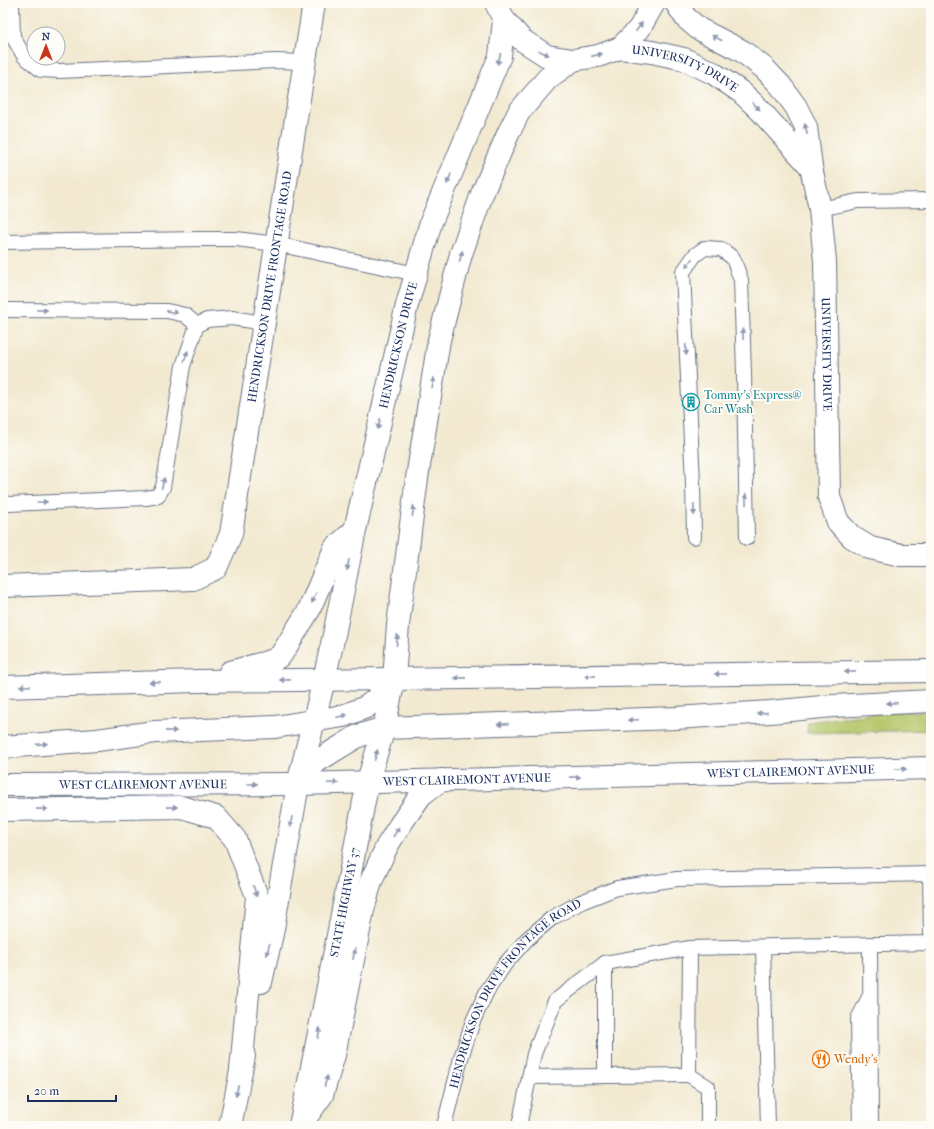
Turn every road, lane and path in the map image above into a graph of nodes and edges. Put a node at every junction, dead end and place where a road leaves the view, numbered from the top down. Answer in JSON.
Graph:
{"nodes":[{"id":1,"x":12,"y":3,"type":"edge"},
{"id":2,"x":311,"y":3,"type":"edge"},
{"id":3,"x":654,"y":3,"type":"edge"},
{"id":4,"x":676,"y":3,"type":"edge"},
{"id":5,"x":500,"y":12,"type":"edge"},
{"id":6,"x":620,"y":48,"type":"junction"},
{"id":7,"x":573,"y":60,"type":"junction"},
{"id":8,"x":305,"y":62,"type":"junction"},
{"id":9,"x":811,"y":167,"type":"junction"},
{"id":10,"x":931,"y":200,"type":"edge"},
{"id":11,"x":820,"y":209,"type":"junction"},
{"id":12,"x":3,"y":242,"type":"edge"},
{"id":13,"x":276,"y":244,"type":"junction"},
{"id":14,"x":416,"y":274,"type":"junction"},
{"id":15,"x":3,"y":310,"type":"edge"},
{"id":16,"x":264,"y":323,"type":"junction"},
{"id":17,"x":198,"y":326,"type":"junction"},
{"id":18,"x":3,"y":503,"type":"edge"},
{"id":19,"x":355,"y":530,"type":"junction"},
{"id":20,"x":694,"y":537,"type":"dead end"},
{"id":21,"x":747,"y":538,"type":"dead end"},
{"id":22,"x":931,"y":555,"type":"edge"},
{"id":23,"x":3,"y":586,"type":"edge"},
{"id":24,"x":931,"y":671,"type":"edge"},
{"id":25,"x":394,"y":679,"type":"junction"},
{"id":26,"x":324,"y":680,"type":"junction"},
{"id":27,"x":198,"y":681,"type":"junction"},
{"id":28,"x":3,"y":687,"type":"edge"},
{"id":29,"x":931,"y":701,"type":"edge"},
{"id":30,"x":314,"y":720,"type":"junction"},
{"id":31,"x":384,"y":728,"type":"junction"},
{"id":32,"x":3,"y":747,"type":"edge"},
{"id":33,"x":931,"y":768,"type":"edge"},
{"id":34,"x":441,"y":780,"type":"junction"},
{"id":35,"x":368,"y":781,"type":"junction"},
{"id":36,"x":298,"y":784,"type":"junction"},
{"id":37,"x":3,"y":785,"type":"edge"},
{"id":38,"x":3,"y":810,"type":"edge"},
{"id":39,"x":930,"y":874,"type":"edge"},
{"id":40,"x":931,"y":934,"type":"edge"},
{"id":41,"x":931,"y":943,"type":"edge"},
{"id":42,"x":870,"y":944,"type":"junction"},
{"id":43,"x":763,"y":947,"type":"junction"},
{"id":44,"x":690,"y":948,"type":"junction"},
{"id":45,"x":605,"y":963,"type":"junction"},
{"id":46,"x":870,"y":994,"type":"junction"},
{"id":47,"x":241,"y":1070,"type":"junction"},
{"id":48,"x":689,"y":1075,"type":"junction"},
{"id":49,"x":605,"y":1076,"type":"junction"},
{"id":50,"x":529,"y":1077,"type":"junction"},
{"id":51,"x":230,"y":1126,"type":"edge"},
{"id":52,"x":300,"y":1126,"type":"edge"},
{"id":53,"x":444,"y":1126,"type":"edge"},
{"id":54,"x":519,"y":1126,"type":"edge"},
{"id":55,"x":708,"y":1126,"type":"edge"},
{"id":56,"x":768,"y":1126,"type":"edge"},
{"id":57,"x":860,"y":1126,"type":"edge"},
{"id":58,"x":871,"y":1126,"type":"edge"}],
"edges":[{"from":1,"to":8,"type":"lane"},
{"from":2,"to":8,"type":"main road","name":"HENDRICKSON DRIVE FRONTAGE ROAD"},
{"from":6,"to":3,"type":"main road","one_way":true},
{"from":9,"to":4,"type":"main road","name":"UNIVERSITY DRIVE","one_way":true},
{"from":5,"to":7,"type":"main road","one_way":true},
{"from":5,"to":14,"type":"main road","name":"HENDRICKSON DRIVE","one_way":true},
{"from":7,"to":6,"type":"main road","one_way":true},
{"from":6,"to":9,"type":"main road","name":"UNIVERSITY DRIVE","one_way":true},
{"from":25,"to":7,"type":"main road","one_way":true},
{"from":8,"to":13,"type":"main road","name":"HENDRICKSON DRIVE FRONTAGE ROAD"},
{"from":9,"to":11,"type":"main road","name":"UNIVERSITY DRIVE"},
{"from":10,"to":11,"type":"lane"},
{"from":11,"to":22,"type":"main road","name":"UNIVERSITY DRIVE"},
{"from":12,"to":13,"type":"lane"},
{"from":13,"to":14,"type":"lane"},
{"from":13,"to":16,"type":"main road","name":"HENDRICKSON DRIVE FRONTAGE ROAD"},
{"from":14,"to":19,"type":"main road","name":"HENDRICKSON DRIVE","one_way":true},
{"from":15,"to":17,"type":"lane","one_way":true},
{"from":16,"to":17,"type":"lane"},
{"from":16,"to":23,"type":"main road","name":"HENDRICKSON DRIVE FRONTAGE ROAD"},
{"from":18,"to":17,"type":"lane","one_way":true},
{"from":19,"to":26,"type":"main road","name":"HENDRICKSON DRIVE","one_way":true},
{"from":19,"to":27,"type":"main road","one_way":true},
{"from":21,"to":20,"type":"lane","one_way":true},
{"from":24,"to":25,"type":"main road","one_way":true},
{"from":25,"to":26,"type":"main road"},
{"from":30,"to":25,"type":"main road","one_way":true},
{"from":25,"to":31,"type":"main road","name":"STATE HIGHWAY 37"},
{"from":26,"to":27,"type":"main road","one_way":true},
{"from":26,"to":30,"type":"main road"},
{"from":27,"to":28,"type":"main road","one_way":true},
{"from":29,"to":31,"type":"main road","one_way":true},
{"from":32,"to":30,"type":"main road","one_way":true},
{"from":30,"to":36,"type":"main road"},
{"from":35,"to":31,"type":"main road","name":"STATE HIGHWAY 37","one_way":true},
{"from":31,"to":36,"type":"main road"},
{"from":34,"to":33,"type":"main road","name":"WEST CLAIREMONT AVENUE","one_way":true},
{"from":34,"to":35,"type":"main road","name":"WEST CLAIREMONT AVENUE"},
{"from":52,"to":34,"type":"main road","one_way":true},
{"from":36,"to":35,"type":"main road","name":"WEST CLAIREMONT AVENUE","one_way":true},
{"from":52,"to":35,"type":"main road","name":"STATE HIGHWAY 37","one_way":true},
{"from":37,"to":36,"type":"main road","name":"WEST CLAIREMONT AVENUE","one_way":true},
{"from":36,"to":47,"type":"main road","one_way":true},
{"from":38,"to":47,"type":"main road","one_way":true},
{"from":39,"to":40,"type":"lane"},
{"from":39,"to":53,"type":"lane","name":"HENDRICKSON DRIVE FRONTAGE ROAD"},
{"from":41,"to":42,"type":"lane"},
{"from":42,"to":43,"type":"lane"},
{"from":42,"to":46,"type":"lane"},
{"from":43,"to":44,"type":"lane"},
{"from":43,"to":56,"type":"lane"},
{"from":44,"to":45,"type":"lane"},
{"from":44,"to":48,"type":"lane"},
{"from":45,"to":49,"type":"lane"},
{"from":45,"to":50,"type":"lane"},
{"from":46,"to":57,"type":"lane"},
{"from":46,"to":58,"type":"lane"},
{"from":47,"to":51,"type":"main road","one_way":true},
{"from":48,"to":49,"type":"lane"},
{"from":48,"to":55,"type":"lane"},
{"from":49,"to":50,"type":"lane"},
{"from":50,"to":54,"type":"lane"}]}
